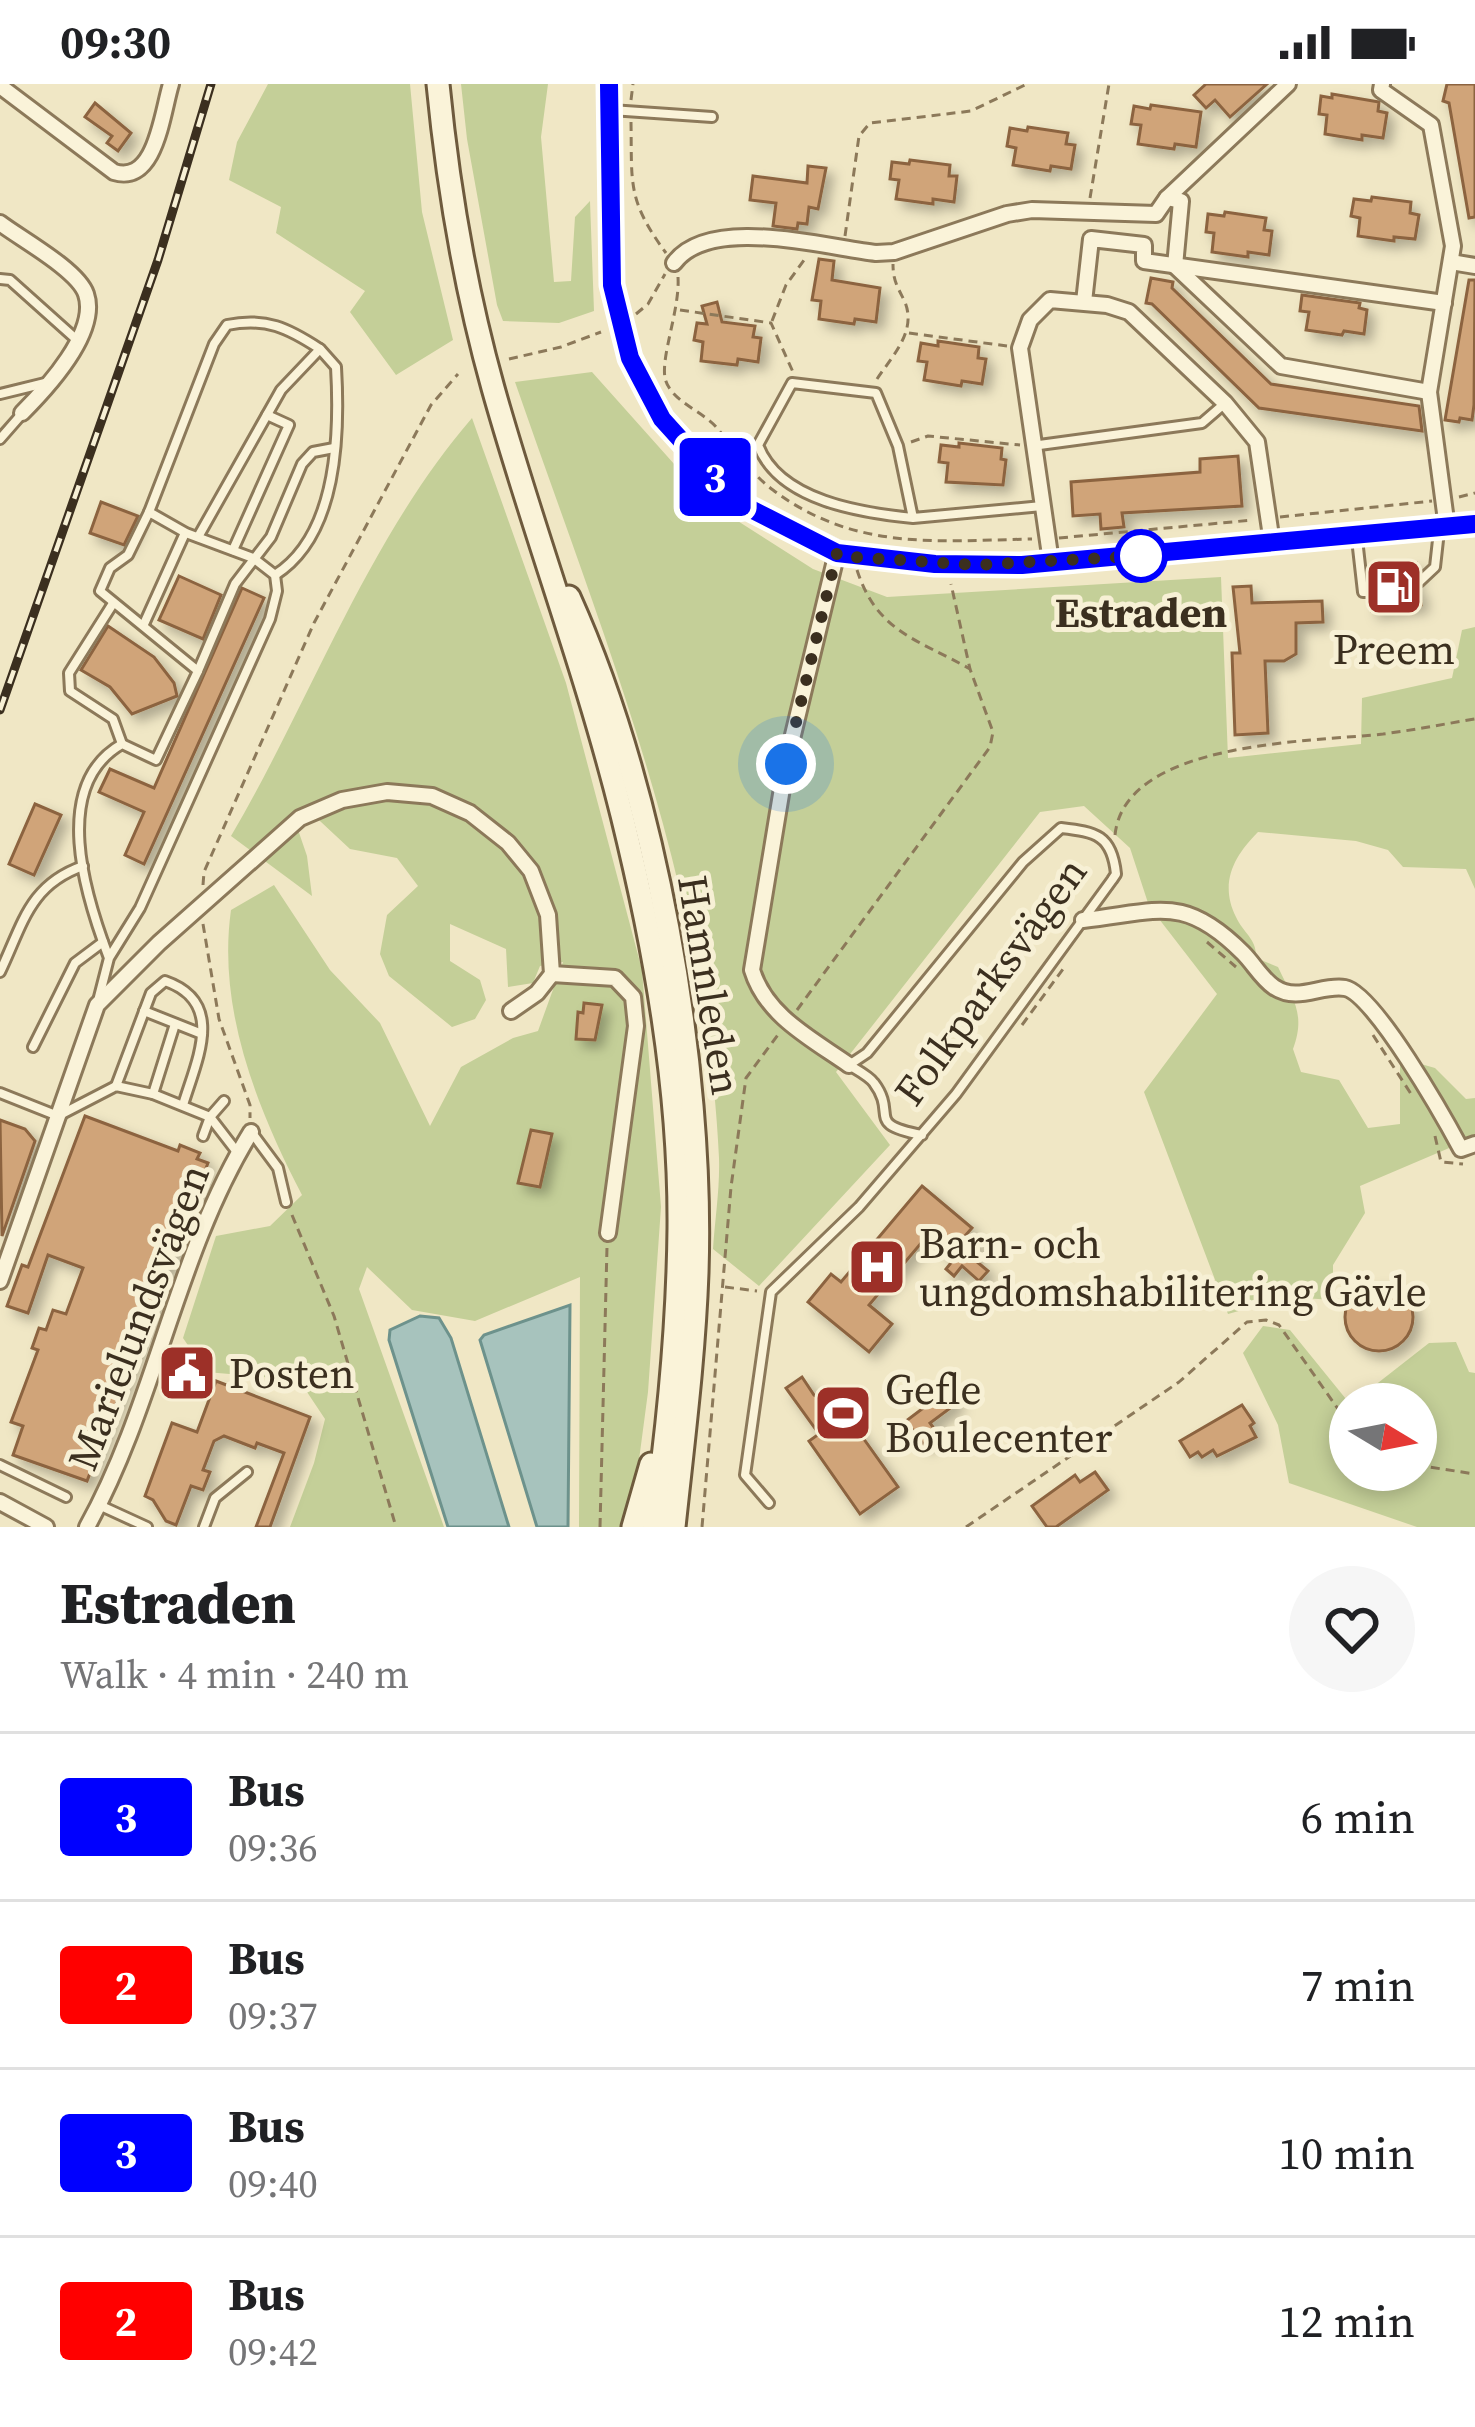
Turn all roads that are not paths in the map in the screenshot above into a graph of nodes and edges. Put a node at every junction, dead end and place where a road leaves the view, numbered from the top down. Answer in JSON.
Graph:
{"nodes":[{"id":1,"x":171,"y":84,"type":"edge"},
{"id":2,"x":438,"y":84,"type":"edge"},
{"id":3,"x":609,"y":84,"type":"edge"},
{"id":4,"x":1288,"y":84,"type":"edge"},
{"id":5,"x":1382,"y":84,"type":"edge"},
{"id":6,"x":0,"y":86,"type":"edge"},
{"id":7,"x":609,"y":110,"type":"junction"},
{"id":8,"x":712,"y":117,"type":"dead end"},
{"id":9,"x":1167,"y":198,"type":"junction"},
{"id":10,"x":1092,"y":212,"type":"junction"},
{"id":11,"x":0,"y":223,"type":"edge"},
{"id":12,"x":1091,"y":239,"type":"junction"},
{"id":13,"x":1451,"y":262,"type":"junction"},
{"id":14,"x":674,"y":263,"type":"road end"},
{"id":15,"x":1175,"y":266,"type":"junction"},
{"id":16,"x":1475,"y":266,"type":"edge"},
{"id":17,"x":0,"y":279,"type":"edge"},
{"id":18,"x":1084,"y":302,"type":"junction"},
{"id":19,"x":1444,"y":303,"type":"junction"},
{"id":20,"x":77,"y":340,"type":"junction"},
{"id":21,"x":320,"y":349,"type":"junction"},
{"id":22,"x":54,"y":381,"type":"junction"},
{"id":23,"x":1429,"y":392,"type":"junction"},
{"id":24,"x":0,"y":394,"type":"edge"},
{"id":25,"x":1225,"y":403,"type":"junction"},
{"id":26,"x":22,"y":413,"type":"joint"},
{"id":27,"x":267,"y":415,"type":"junction"},
{"id":28,"x":0,"y":439,"type":"edge"},
{"id":29,"x":1032,"y":446,"type":"junction"},
{"id":30,"x":334,"y":448,"type":"junction"},
{"id":31,"x":1043,"y":506,"type":"junction"},
{"id":32,"x":149,"y":512,"type":"junction"},
{"id":33,"x":914,"y":518,"type":"junction"},
{"id":34,"x":535,"y":521,"type":"junction"},
{"id":35,"x":1475,"y":524,"type":"edge"},
{"id":36,"x":1443,"y":528,"type":"junction"},
{"id":37,"x":186,"y":533,"type":"junction"},
{"id":38,"x":198,"y":537,"type":"junction"},
{"id":39,"x":1357,"y":537,"type":"junction"},
{"id":40,"x":1272,"y":543,"type":"junction"},
{"id":41,"x":233,"y":550,"type":"junction"},
{"id":42,"x":845,"y":555,"type":"junction"},
{"id":43,"x":253,"y":558,"type":"junction"},
{"id":44,"x":1051,"y":562,"type":"junction"},
{"id":45,"x":275,"y":574,"type":"junction"},
{"id":46,"x":1419,"y":582,"type":"dead end"},
{"id":47,"x":1370,"y":592,"type":"dead end"},
{"id":48,"x":112,"y":605,"type":"junction"},
{"id":49,"x":143,"y":624,"type":"junction"},
{"id":50,"x":198,"y":671,"type":"junction"},
{"id":51,"x":122,"y":744,"type":"junction"},
{"id":52,"x":82,"y":866,"type":"junction"},
{"id":53,"x":1083,"y":920,"type":"junction"},
{"id":54,"x":103,"y":942,"type":"junction"},
{"id":55,"x":109,"y":958,"type":"junction"},
{"id":56,"x":0,"y":972,"type":"edge"},
{"id":57,"x":552,"y":974,"type":"junction"},
{"id":58,"x":98,"y":1005,"type":"junction"},
{"id":59,"x":144,"y":1011,"type":"junction"},
{"id":60,"x":511,"y":1011,"type":"dead end"},
{"id":61,"x":176,"y":1024,"type":"junction"},
{"id":62,"x":202,"y":1034,"type":"junction"},
{"id":63,"x":33,"y":1047,"type":"dead end"},
{"id":64,"x":850,"y":1065,"type":"junction"},
{"id":65,"x":116,"y":1087,"type":"junction"},
{"id":66,"x":0,"y":1093,"type":"edge"},
{"id":67,"x":153,"y":1094,"type":"junction"},
{"id":68,"x":224,"y":1101,"type":"dead end"},
{"id":69,"x":183,"y":1105,"type":"junction"},
{"id":70,"x":58,"y":1117,"type":"junction"},
{"id":71,"x":210,"y":1117,"type":"junction"},
{"id":72,"x":251,"y":1132,"type":"joint"},
{"id":73,"x":922,"y":1135,"type":"junction"},
{"id":74,"x":203,"y":1136,"type":"dead end"},
{"id":75,"x":1475,"y":1144,"type":"edge"},
{"id":76,"x":238,"y":1153,"type":"junction"},
{"id":77,"x":286,"y":1202,"type":"road end"},
{"id":78,"x":608,"y":1233,"type":"road end"},
{"id":79,"x":6,"y":1241,"type":"edge"},
{"id":80,"x":0,"y":1280,"type":"edge"},
{"id":81,"x":670,"y":1400,"type":"junction"},
{"id":82,"x":0,"y":1465,"type":"edge"},
{"id":83,"x":248,"y":1472,"type":"dead end"},
{"id":84,"x":66,"y":1497,"type":"dead end"},
{"id":85,"x":0,"y":1502,"type":"edge"},
{"id":86,"x":769,"y":1504,"type":"dead end"},
{"id":87,"x":99,"y":1505,"type":"junction"},
{"id":88,"x":46,"y":1527,"type":"edge"},
{"id":89,"x":87,"y":1527,"type":"edge"},
{"id":90,"x":147,"y":1527,"type":"edge"},
{"id":91,"x":204,"y":1527,"type":"edge"},
{"id":92,"x":633,"y":1527,"type":"edge"},
{"id":93,"x":654,"y":1527,"type":"edge"},
{"id":94,"x":672,"y":1527,"type":"edge"}],
"edges":[{"from":1,"to":6,"type":"street"},
{"from":2,"to":34,"type":"main road","name":"Hamnleden"},
{"from":3,"to":7,"type":"street"},
{"from":4,"to":9,"type":"street"},
{"from":5,"to":13,"type":"street"},
{"from":7,"to":8,"type":"lane"},
{"from":7,"to":42,"type":"street"},
{"from":9,"to":10,"type":"street"},
{"from":9,"to":15,"type":"street"},
{"from":10,"to":12,"type":"street"},
{"from":10,"to":14,"type":"street"},
{"from":11,"to":20,"type":"street"},
{"from":12,"to":15,"type":"street"},
{"from":12,"to":18,"type":"street"},
{"from":13,"to":16,"type":"street"},
{"from":13,"to":19,"type":"street"},
{"from":15,"to":19,"type":"street"},
{"from":15,"to":23,"type":"street"},
{"from":17,"to":20,"type":"lane"},
{"from":18,"to":25,"type":"street"},
{"from":18,"to":29,"type":"street"},
{"from":19,"to":23,"type":"street"},
{"from":20,"to":22,"type":"street"},
{"from":21,"to":27,"type":"lane"},
{"from":21,"to":30,"type":"lane"},
{"from":21,"to":32,"type":"lane"},
{"from":22,"to":24,"type":"lane"},
{"from":22,"to":26,"type":"street"},
{"from":23,"to":36,"type":"street"},
{"from":25,"to":29,"type":"lane"},
{"from":25,"to":40,"type":"street"},
{"from":26,"to":28,"type":"lane"},
{"from":27,"to":38,"type":"lane"},
{"from":27,"to":41,"type":"lane"},
{"from":29,"to":31,"type":"street"},
{"from":30,"to":43,"type":"lane"},
{"from":30,"to":45,"type":"lane"},
{"from":31,"to":33,"type":"lane"},
{"from":31,"to":44,"type":"street"},
{"from":32,"to":37,"type":"lane"},
{"from":32,"to":48,"type":"lane"},
{"from":33,"to":33,"type":"lane"},
{"from":34,"to":81,"type":"main road","name":"Hamnleden"},
{"from":34,"to":94,"type":"main road","name":"Hamnleden"},
{"from":35,"to":36,"type":"street"},
{"from":36,"to":39,"type":"street"},
{"from":36,"to":46,"type":"lane"},
{"from":37,"to":38,"type":"lane"},
{"from":37,"to":49,"type":"lane"},
{"from":38,"to":41,"type":"lane"},
{"from":39,"to":40,"type":"street"},
{"from":39,"to":47,"type":"lane"},
{"from":40,"to":44,"type":"street"},
{"from":41,"to":43,"type":"lane"},
{"from":42,"to":44,"type":"street"},
{"from":42,"to":64,"type":"street","name":"Folkparksvägen"},
{"from":43,"to":45,"type":"lane"},
{"from":43,"to":50,"type":"lane"},
{"from":45,"to":55,"type":"lane"},
{"from":48,"to":49,"type":"lane"},
{"from":48,"to":51,"type":"lane"},
{"from":49,"to":50,"type":"lane"},
{"from":50,"to":51,"type":"lane"},
{"from":51,"to":52,"type":"lane"},
{"from":52,"to":54,"type":"lane"},
{"from":52,"to":56,"type":"lane"},
{"from":53,"to":64,"type":"lane","name":"Folkparksvägen"},
{"from":53,"to":73,"type":"lane","name":"Folkparksvägen"},
{"from":53,"to":75,"type":"street"},
{"from":54,"to":55,"type":"lane"},
{"from":54,"to":63,"type":"lane"},
{"from":55,"to":58,"type":"lane"},
{"from":57,"to":58,"type":"street"},
{"from":57,"to":60,"type":"street"},
{"from":57,"to":78,"type":"street"},
{"from":58,"to":70,"type":"street"},
{"from":59,"to":61,"type":"lane"},
{"from":59,"to":62,"type":"lane"},
{"from":59,"to":65,"type":"lane"},
{"from":61,"to":62,"type":"lane"},
{"from":61,"to":67,"type":"lane"},
{"from":62,"to":69,"type":"lane"},
{"from":64,"to":73,"type":"lane","name":"Folkparksvägen"},
{"from":65,"to":67,"type":"lane"},
{"from":65,"to":70,"type":"lane"},
{"from":66,"to":70,"type":"lane"},
{"from":67,"to":69,"type":"lane"},
{"from":68,"to":71,"type":"lane"},
{"from":69,"to":71,"type":"lane"},
{"from":70,"to":79,"type":"street"},
{"from":71,"to":74,"type":"lane"},
{"from":71,"to":76,"type":"lane"},
{"from":72,"to":76,"type":"street","name":"Marielundsvägen"},
{"from":72,"to":77,"type":"lane"},
{"from":73,"to":86,"type":"lane"},
{"from":76,"to":87,"type":"street","name":"Marielundsvägen"},
{"from":79,"to":80,"type":"street"},
{"from":81,"to":92,"type":"main road","name":"Hamnleden"},
{"from":81,"to":93,"type":"main road","name":"Hamnleden"},
{"from":82,"to":84,"type":"lane"},
{"from":83,"to":91,"type":"lane"},
{"from":85,"to":88,"type":"street"},
{"from":87,"to":89,"type":"street","name":"Marielundsvägen"},
{"from":87,"to":90,"type":"lane"}]}
